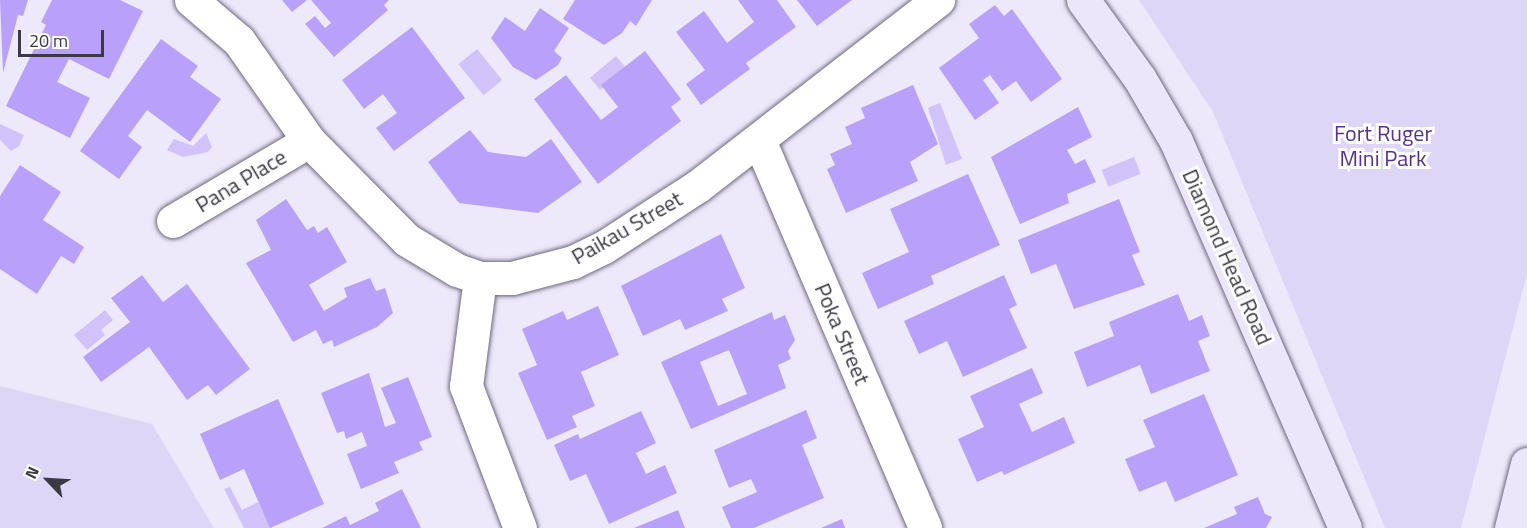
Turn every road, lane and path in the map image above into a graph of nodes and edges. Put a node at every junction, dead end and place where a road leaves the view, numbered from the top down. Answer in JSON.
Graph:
{"nodes":[{"id":1,"x":191,"y":0,"type":"edge"},
{"id":2,"x":938,"y":0,"type":"edge"},
{"id":3,"x":1083,"y":0,"type":"edge"},
{"id":4,"x":759,"y":140,"type":"junction"},
{"id":5,"x":309,"y":141,"type":"junction"},
{"id":6,"x":173,"y":221,"type":"dead end"},
{"id":7,"x":480,"y":278,"type":"junction"},
{"id":8,"x":1527,"y":464,"type":"edge"},
{"id":9,"x":520,"y":528,"type":"edge"},
{"id":10,"x":925,"y":528,"type":"edge"},
{"id":11,"x":1345,"y":528,"type":"edge"},
{"id":12,"x":1511,"y":528,"type":"edge"}],
"edges":[{"from":1,"to":5,"type":"street","name":"Paikau Street"},
{"from":2,"to":4,"type":"street","name":"Paikau Street"},
{"from":3,"to":11,"type":"street","name":"Diamond Head Road"},
{"from":4,"to":7,"type":"street","name":"Paikau Street"},
{"from":4,"to":10,"type":"street","name":"Poka Street"},
{"from":5,"to":6,"type":"street","name":"Pana Place"},
{"from":5,"to":7,"type":"street","name":"Paikau Street"},
{"from":7,"to":9,"type":"street"},
{"from":8,"to":12,"type":"street"}]}
